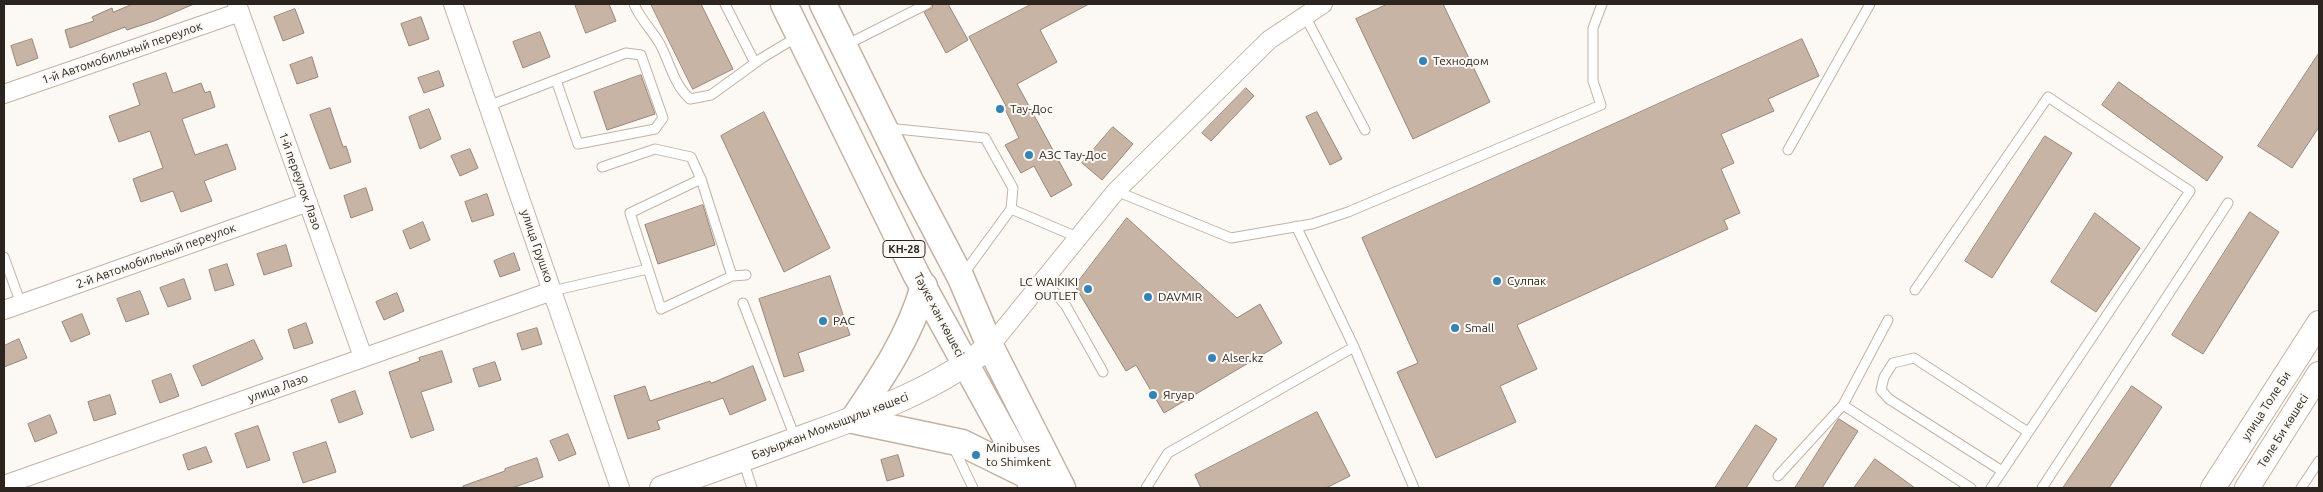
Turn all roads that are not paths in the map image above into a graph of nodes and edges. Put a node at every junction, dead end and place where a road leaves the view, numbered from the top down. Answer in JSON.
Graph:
{"nodes":[{"id":1,"x":453,"y":4,"type":"edge"},
{"id":2,"x":634,"y":4,"type":"edge"},
{"id":3,"x":725,"y":4,"type":"edge"},
{"id":4,"x":784,"y":4,"type":"edge"},
{"id":5,"x":823,"y":4,"type":"edge"},
{"id":6,"x":927,"y":4,"type":"edge"},
{"id":7,"x":1323,"y":4,"type":"edge"},
{"id":8,"x":1602,"y":4,"type":"edge"},
{"id":9,"x":1870,"y":4,"type":"edge"},
{"id":10,"x":238,"y":8,"type":"edge"},
{"id":11,"x":1305,"y":16,"type":"junction"},
{"id":12,"x":800,"y":36,"type":"junction"},
{"id":13,"x":844,"y":46,"type":"junction"},
{"id":14,"x":755,"y":63,"type":"junction"},
{"id":15,"x":556,"y":80,"type":"junction"},
{"id":16,"x":4,"y":94,"type":"edge"},
{"id":17,"x":488,"y":106,"type":"junction"},
{"id":18,"x":884,"y":128,"type":"junction"},
{"id":19,"x":1365,"y":130,"type":"dead end"},
{"id":20,"x":1788,"y":150,"type":"dead end"},
{"id":21,"x":602,"y":167,"type":"dead end"},
{"id":22,"x":701,"y":179,"type":"junction"},
{"id":23,"x":1116,"y":191,"type":"junction"},
{"id":24,"x":308,"y":202,"type":"junction"},
{"id":25,"x":2228,"y":203,"type":"dead end"},
{"id":26,"x":1011,"y":209,"type":"junction"},
{"id":27,"x":1296,"y":226,"type":"junction"},
{"id":28,"x":1077,"y":237,"type":"junction"},
{"id":29,"x":4,"y":258,"type":"edge"},
{"id":30,"x":648,"y":269,"type":"junction"},
{"id":31,"x":746,"y":275,"type":"dead end"},
{"id":32,"x":732,"y":276,"type":"junction"},
{"id":33,"x":961,"y":278,"type":"junction"},
{"id":34,"x":1043,"y":279,"type":"junction"},
{"id":35,"x":924,"y":286,"type":"junction"},
{"id":36,"x":552,"y":290,"type":"junction"},
{"id":37,"x":1915,"y":290,"type":"dead end"},
{"id":38,"x":742,"y":303,"type":"dead end"},
{"id":39,"x":21,"y":304,"type":"junction"},
{"id":40,"x":4,"y":310,"type":"edge"},
{"id":41,"x":1888,"y":320,"type":"dead end"},
{"id":42,"x":2319,"y":323,"type":"edge"},
{"id":43,"x":990,"y":346,"type":"junction"},
{"id":44,"x":1354,"y":347,"type":"junction"},
{"id":45,"x":363,"y":357,"type":"junction"},
{"id":46,"x":966,"y":366,"type":"junction"},
{"id":47,"x":1103,"y":372,"type":"dead end"},
{"id":48,"x":2319,"y":374,"type":"edge"},
{"id":49,"x":1842,"y":405,"type":"junction"},
{"id":50,"x":853,"y":420,"type":"junction"},
{"id":51,"x":2028,"y":432,"type":"junction"},
{"id":52,"x":949,"y":439,"type":"junction"},
{"id":53,"x":796,"y":440,"type":"junction"},
{"id":54,"x":743,"y":460,"type":"junction"},
{"id":55,"x":2319,"y":461,"type":"edge"},
{"id":56,"x":2002,"y":471,"type":"junction"},
{"id":57,"x":1778,"y":476,"type":"dead end"},
{"id":58,"x":1030,"y":482,"type":"edge"},
{"id":59,"x":4,"y":485,"type":"edge"},
{"id":60,"x":620,"y":488,"type":"edge"},
{"id":61,"x":662,"y":488,"type":"edge"},
{"id":62,"x":752,"y":488,"type":"edge"},
{"id":63,"x":973,"y":488,"type":"edge"},
{"id":64,"x":1062,"y":488,"type":"edge"},
{"id":65,"x":1146,"y":488,"type":"edge"},
{"id":66,"x":1414,"y":488,"type":"edge"},
{"id":67,"x":1970,"y":488,"type":"edge"},
{"id":68,"x":1991,"y":488,"type":"edge"},
{"id":69,"x":2042,"y":488,"type":"edge"},
{"id":70,"x":2213,"y":488,"type":"edge"},
{"id":71,"x":2247,"y":488,"type":"edge"},
{"id":72,"x":2301,"y":488,"type":"edge"}],
"edges":[{"from":1,"to":17,"type":"street","name":"улица Грушко"},
{"from":2,"to":14,"type":"lane"},
{"from":3,"to":14,"type":"lane"},
{"from":4,"to":12,"type":"main road","name":"Тәуке хан көшесі","number":"КН-28"},
{"from":5,"to":13,"type":"main road","number":"КН-28"},
{"from":6,"to":13,"type":"lane"},
{"from":7,"to":11,"type":"street"},
{"from":8,"to":27,"type":"lane"},
{"from":9,"to":20,"type":"lane"},
{"from":10,"to":16,"type":"street","name":"1-й Автомобильный переулок"},
{"from":10,"to":24,"type":"street","name":"1-й переулок Лазо"},
{"from":11,"to":19,"type":"lane"},
{"from":11,"to":23,"type":"street"},
{"from":12,"to":14,"type":"lane"},
{"from":12,"to":35,"type":"main road","name":"Тәуке хан көшесі","number":"КН-28"},
{"from":13,"to":18,"type":"main road","number":"КН-28"},
{"from":15,"to":15,"type":"lane"},
{"from":15,"to":17,"type":"lane"},
{"from":17,"to":36,"type":"street","name":"улица Грушко"},
{"from":18,"to":26,"type":"lane"},
{"from":18,"to":33,"type":"main road","number":"КН-28"},
{"from":21,"to":22,"type":"lane"},
{"from":22,"to":30,"type":"lane"},
{"from":22,"to":32,"type":"lane"},
{"from":23,"to":27,"type":"lane"},
{"from":23,"to":28,"type":"street"},
{"from":24,"to":39,"type":"street","name":"2-й Автомобильный переулок"},
{"from":24,"to":45,"type":"street","name":"1-й переулок Лазо"},
{"from":25,"to":69,"type":"lane"},
{"from":26,"to":28,"type":"lane"},
{"from":26,"to":33,"type":"lane"},
{"from":27,"to":44,"type":"lane"},
{"from":28,"to":34,"type":"street"},
{"from":29,"to":39,"type":"lane"},
{"from":30,"to":32,"type":"lane"},
{"from":30,"to":36,"type":"lane"},
{"from":31,"to":32,"type":"lane"},
{"from":33,"to":43,"type":"main road","number":"КН-28"},
{"from":34,"to":43,"type":"street"},
{"from":34,"to":47,"type":"lane"},
{"from":35,"to":46,"type":"main road","name":"Тәуке хан көшесі","number":"КН-28"},
{"from":35,"to":50,"type":"main road"},
{"from":36,"to":45,"type":"street","name":"улица Лазо"},
{"from":36,"to":60,"type":"street","name":"улица Грушко"},
{"from":37,"to":51,"type":"lane"},
{"from":38,"to":53,"type":"lane"},
{"from":39,"to":40,"type":"street","name":"2-й Автомобильный переулок"},
{"from":41,"to":49,"type":"lane"},
{"from":42,"to":70,"type":"street","name":"улица Толе Би"},
{"from":43,"to":46,"type":"street","name":"Бауыржан Момышұлы көшесі"},
{"from":43,"to":64,"type":"main road","number":"КН-28"},
{"from":44,"to":65,"type":"lane"},
{"from":44,"to":66,"type":"lane"},
{"from":45,"to":59,"type":"street","name":"улица Лазо"},
{"from":46,"to":50,"type":"street","name":"Бауыржан Момышұлы көшесі"},
{"from":46,"to":58,"type":"main road","name":"Тәуке хан көшесі","number":"КН-28"},
{"from":48,"to":71,"type":"street","name":"Төле Би көшесі"},
{"from":49,"to":57,"type":"lane"},
{"from":49,"to":67,"type":"lane"},
{"from":50,"to":52,"type":"main road"},
{"from":50,"to":53,"type":"street","name":"Бауыржан Момышұлы көшесі"},
{"from":51,"to":56,"type":"lane"},
{"from":51,"to":56,"type":"lane"},
{"from":52,"to":58,"type":"main road"},
{"from":52,"to":63,"type":"lane"},
{"from":53,"to":54,"type":"street","name":"Бауыржан Момышұлы көшесі"},
{"from":54,"to":61,"type":"street","name":"Бауыржан Момышұлы көшесі"},
{"from":54,"to":62,"type":"lane"},
{"from":55,"to":72,"type":"lane"},
{"from":56,"to":68,"type":"lane"}]}
